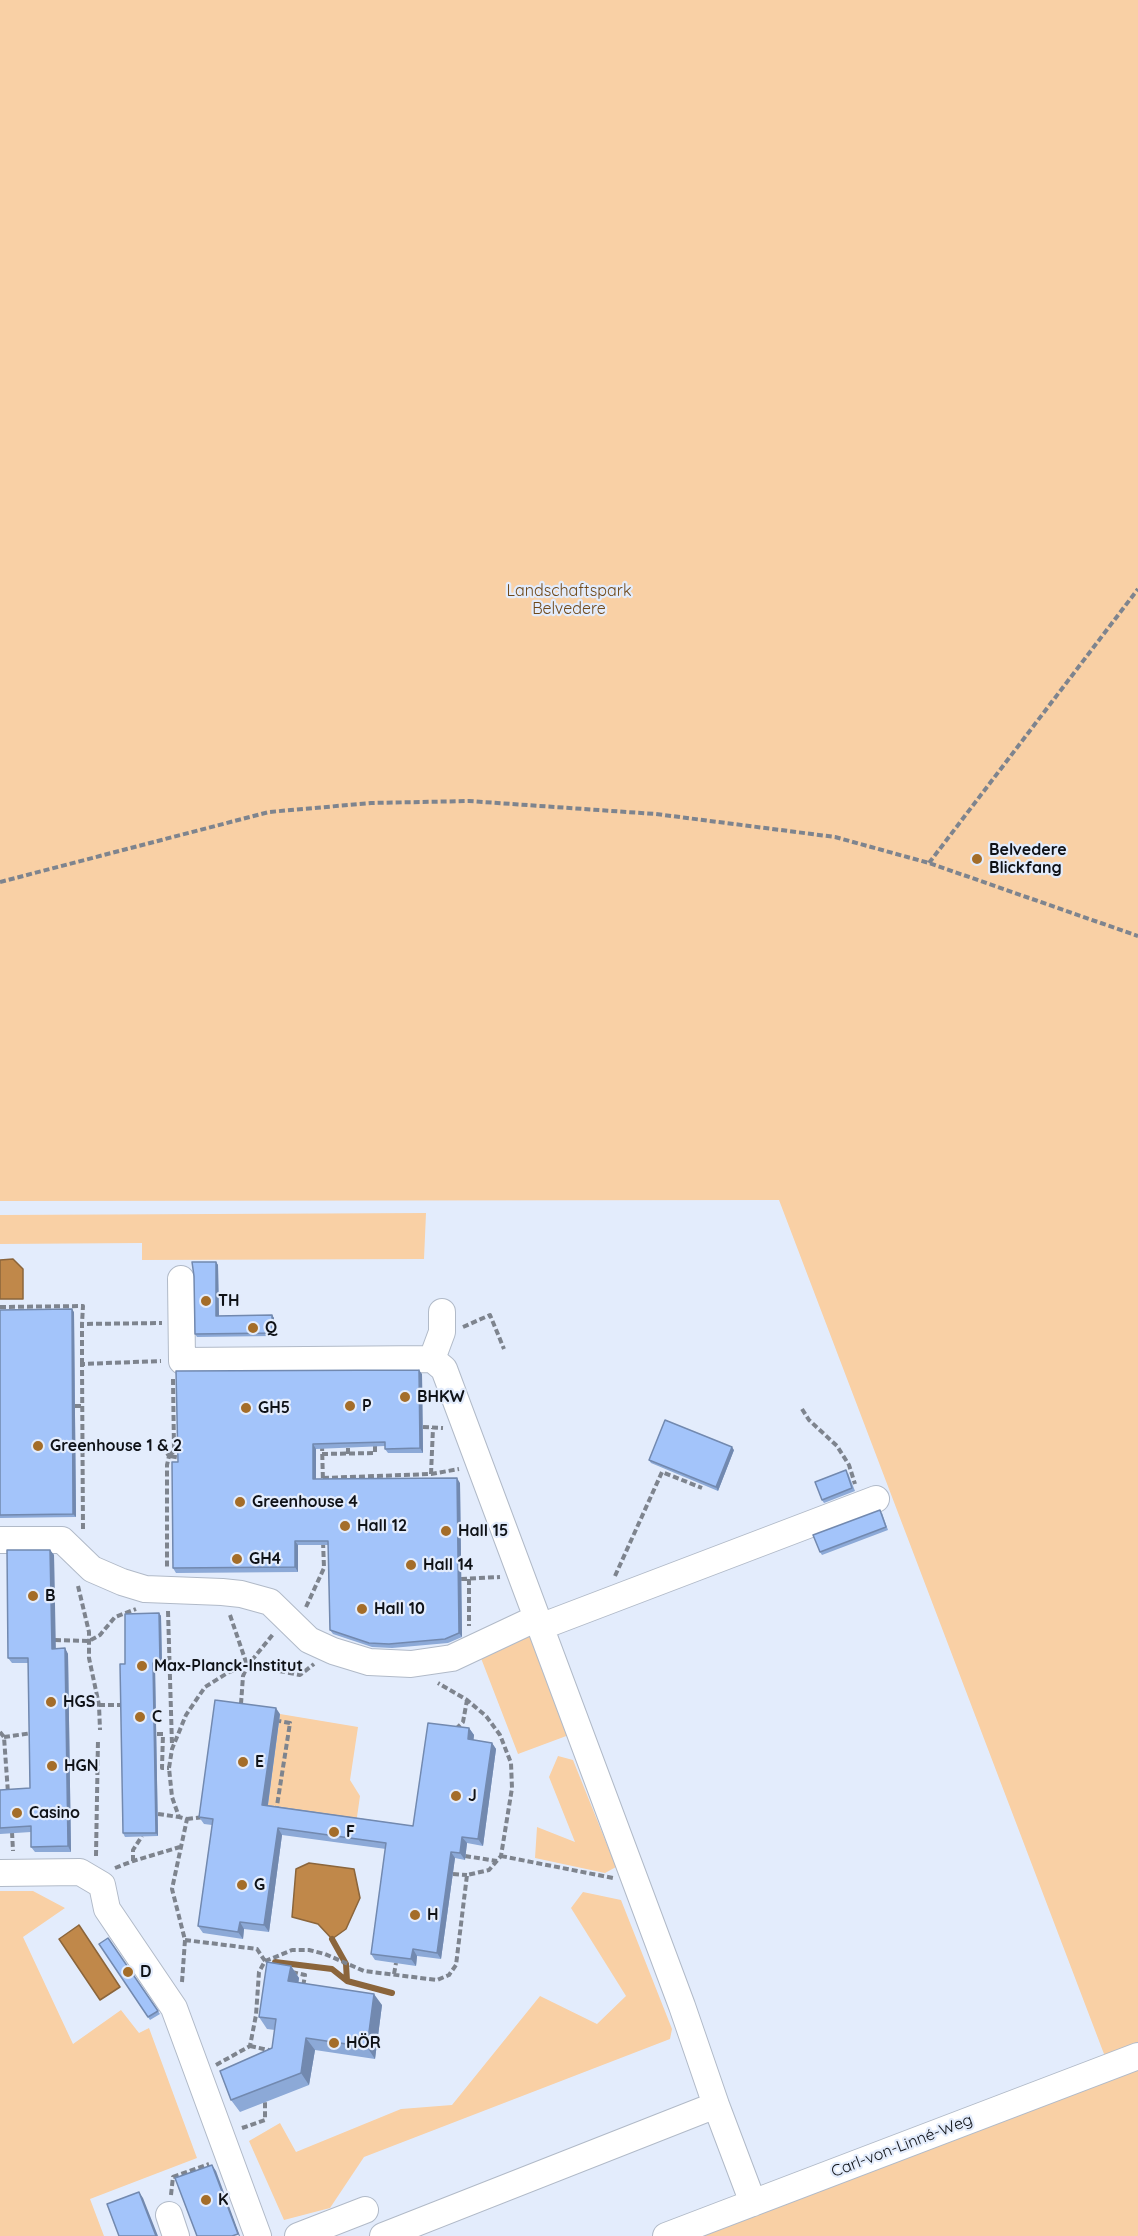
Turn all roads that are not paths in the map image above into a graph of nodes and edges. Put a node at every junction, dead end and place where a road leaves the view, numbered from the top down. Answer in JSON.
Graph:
{"nodes":[{"id":1,"x":181,"y":1279,"type":"dead end"},
{"id":2,"x":442,"y":1322,"type":"road end"},
{"id":3,"x":432,"y":1359,"type":"junction"},
{"id":4,"x":869,"y":1502,"type":"road end"},
{"id":5,"x":0,"y":1540,"type":"edge"},
{"id":6,"x":538,"y":1623,"type":"junction"},
{"id":7,"x":0,"y":1873,"type":"edge"},
{"id":8,"x":1138,"y":2056,"type":"edge"},
{"id":9,"x":716,"y":2105,"type":"junction"},
{"id":10,"x":753,"y":2203,"type":"junction"},
{"id":11,"x":365,"y":2210,"type":"dead end"},
{"id":12,"x":258,"y":2236,"type":"edge"},
{"id":13,"x":298,"y":2236,"type":"edge"},
{"id":14,"x":383,"y":2236,"type":"edge"},
{"id":15,"x":666,"y":2236,"type":"edge"}],
"edges":[{"from":1,"to":3,"type":"street"},
{"from":2,"to":3,"type":"street"},
{"from":3,"to":6,"type":"street"},
{"from":4,"to":6,"type":"street"},
{"from":5,"to":6,"type":"street"},
{"from":6,"to":9,"type":"street"},
{"from":7,"to":12,"type":"street"},
{"from":8,"to":10,"type":"street","name":"Carl-von-Linné-Weg"},
{"from":9,"to":10,"type":"street"},
{"from":9,"to":14,"type":"street"},
{"from":10,"to":15,"type":"street","name":"Carl-von-Linné-Weg"},
{"from":11,"to":13,"type":"street"}]}
